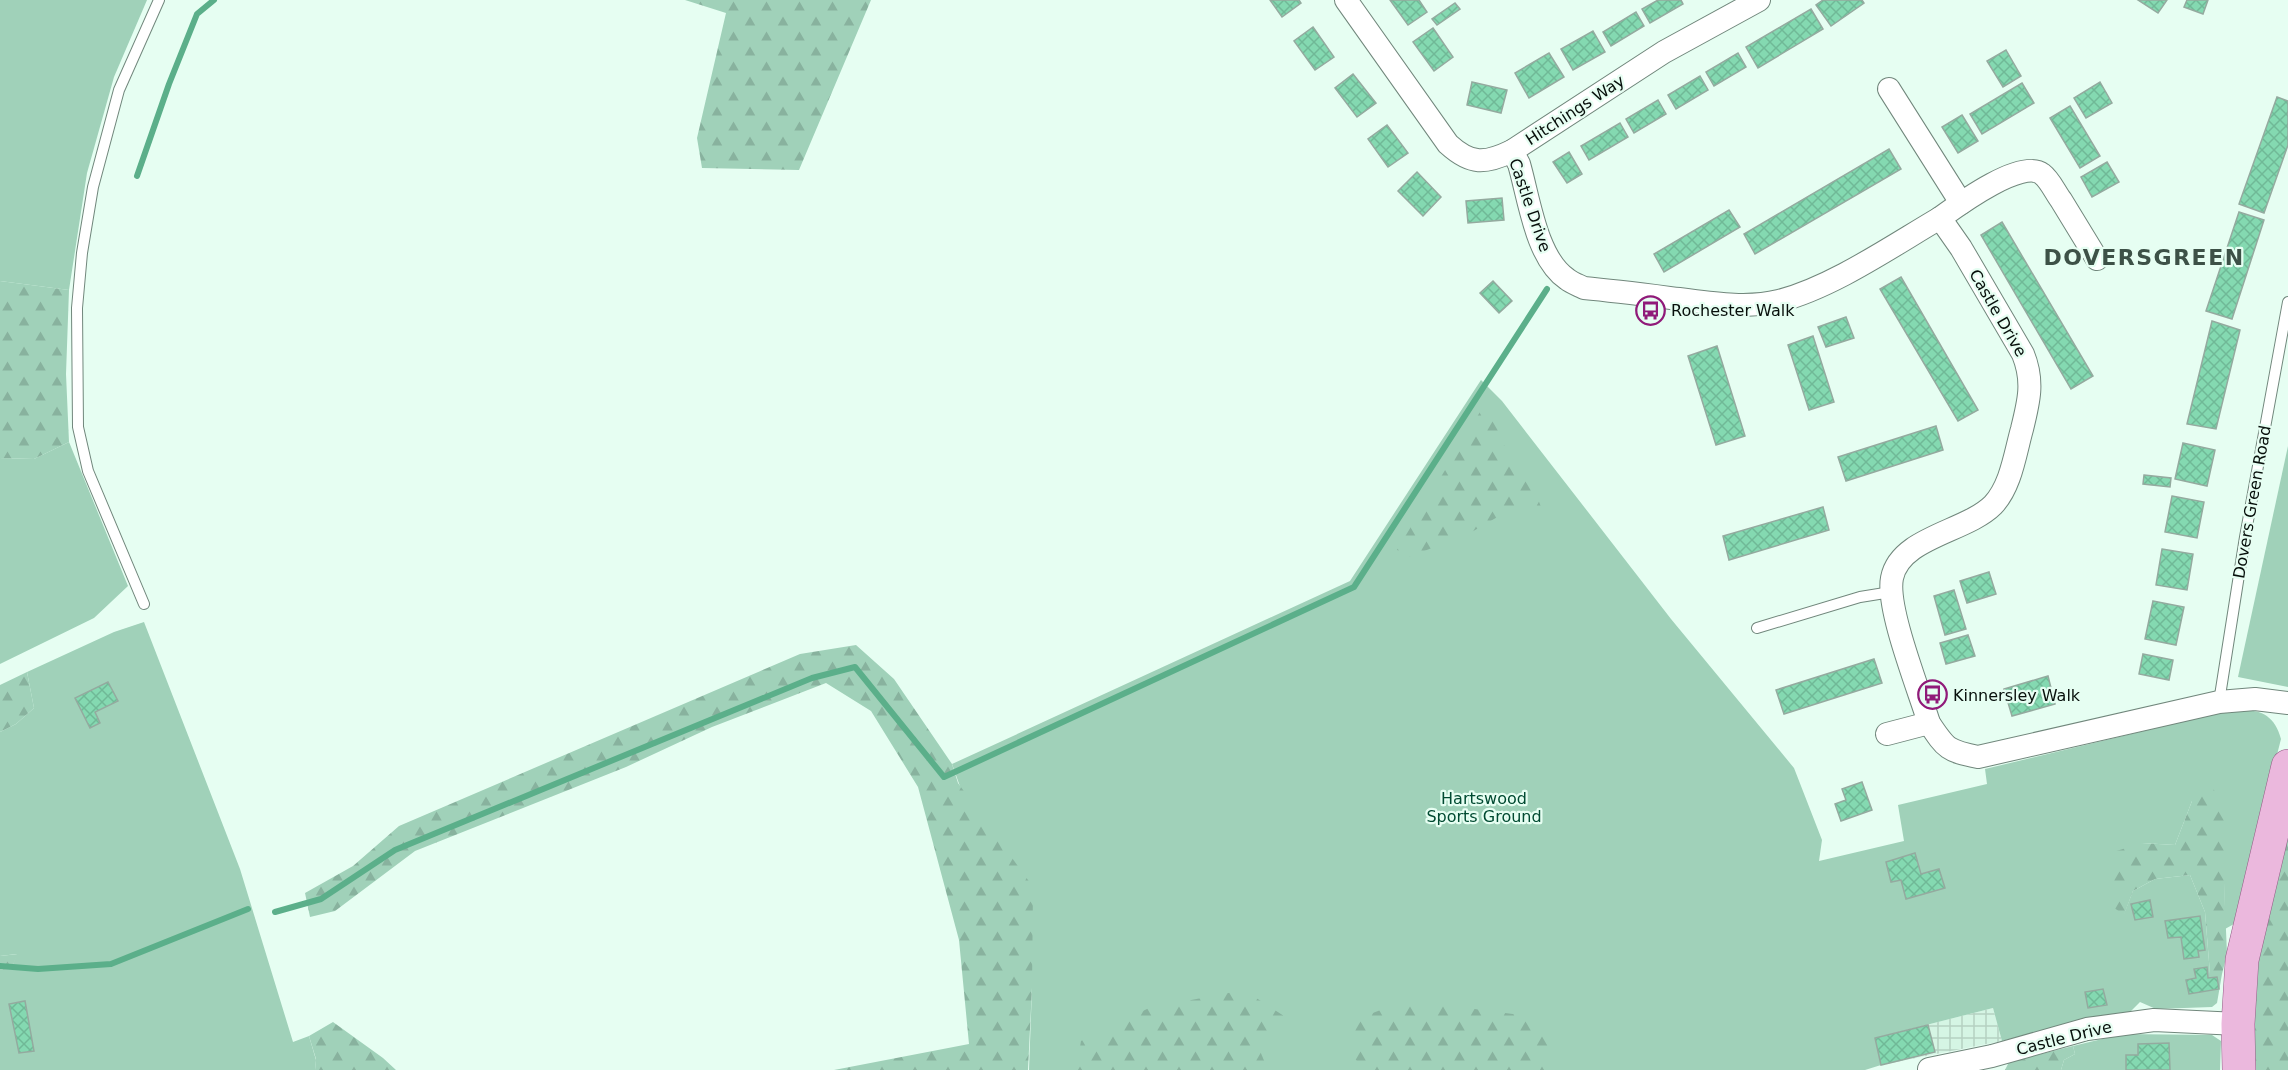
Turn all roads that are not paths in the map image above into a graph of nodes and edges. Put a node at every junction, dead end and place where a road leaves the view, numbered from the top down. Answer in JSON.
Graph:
{"nodes":[{"id":1,"x":159,"y":0,"type":"edge"},
{"id":2,"x":1346,"y":0,"type":"edge"},
{"id":3,"x":1759,"y":0,"type":"edge"},
{"id":4,"x":1889,"y":89,"type":"dead end"},
{"id":5,"x":1512,"y":151,"type":"junction"},
{"id":6,"x":1961,"y":203,"type":"junction"},
{"id":7,"x":1940,"y":218,"type":"junction"},
{"id":8,"x":2097,"y":259,"type":"dead end"},
{"id":9,"x":2288,"y":302,"type":"edge"},
{"id":10,"x":1891,"y":592,"type":"junction"},
{"id":11,"x":144,"y":604,"type":"dead end"},
{"id":12,"x":1757,"y":628,"type":"dead end"},
{"id":13,"x":2220,"y":702,"type":"junction"},
{"id":14,"x":2288,"y":703,"type":"edge"},
{"id":15,"x":1929,"y":723,"type":"junction"},
{"id":16,"x":1887,"y":734,"type":"dead end"},
{"id":17,"x":2288,"y":766,"type":"edge"},
{"id":18,"x":2238,"y":1024,"type":"junction"},
{"id":19,"x":1994,"y":1063,"type":"edge"},
{"id":20,"x":1928,"y":1070,"type":"edge"},
{"id":21,"x":2239,"y":1070,"type":"edge"}],
"edges":[{"from":1,"to":11,"type":"lane"},
{"from":2,"to":5,"type":"street","name":"Hitchings Way"},
{"from":3,"to":5,"type":"street","name":"Hitchings Way"},
{"from":4,"to":6,"type":"street"},
{"from":5,"to":7,"type":"street","name":"Castle Drive"},
{"from":6,"to":7,"type":"street"},
{"from":6,"to":8,"type":"street"},
{"from":7,"to":10,"type":"street","name":"Castle Drive"},
{"from":9,"to":13,"type":"lane","name":"Dovers Green Road"},
{"from":10,"to":12,"type":"lane"},
{"from":10,"to":15,"type":"street","name":"Castle Drive"},
{"from":13,"to":14,"type":"street","name":"Castle Drive"},
{"from":13,"to":15,"type":"street","name":"Castle Drive"},
{"from":15,"to":16,"type":"street"},
{"from":17,"to":18,"type":"main road"},
{"from":18,"to":19,"type":"street","name":"Castle Drive"},
{"from":18,"to":21,"type":"main road"},
{"from":19,"to":20,"type":"street","name":"Castle Drive"}]}
